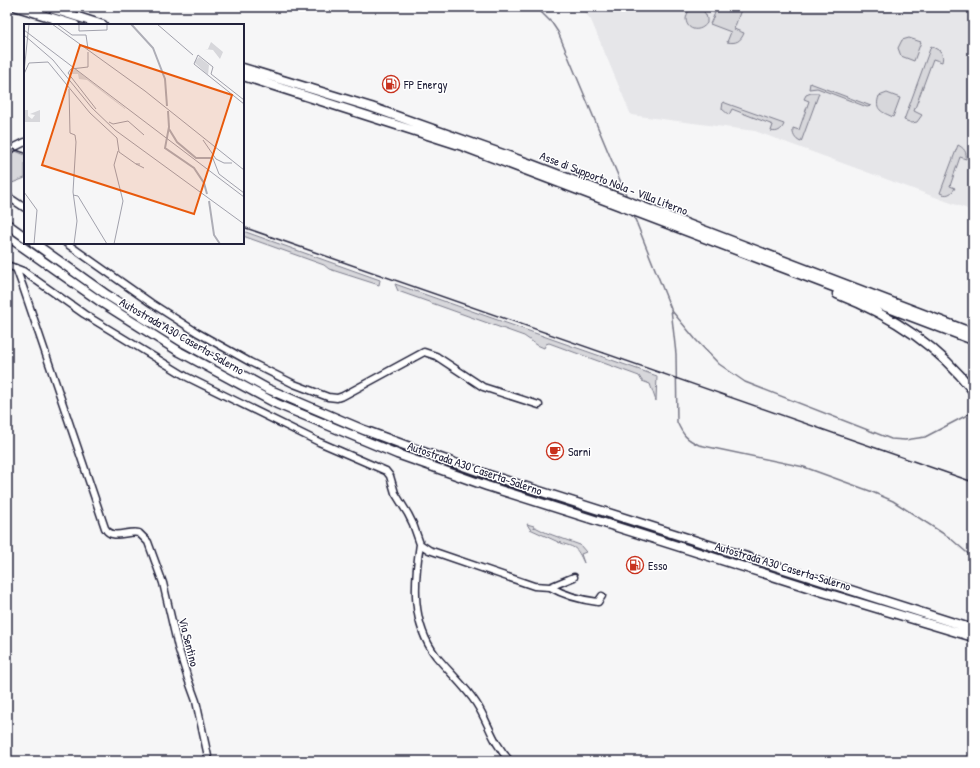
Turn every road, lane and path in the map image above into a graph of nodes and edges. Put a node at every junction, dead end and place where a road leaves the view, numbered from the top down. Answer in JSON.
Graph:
{"nodes":[{"id":1,"x":17,"y":7,"type":"edge"},
{"id":2,"x":48,"y":7,"type":"edge"},
{"id":3,"x":72,"y":24,"type":"edge"},
{"id":4,"x":100,"y":24,"type":"edge"},
{"id":5,"x":244,"y":68,"type":"edge"},
{"id":6,"x":244,"y":76,"type":"edge"},
{"id":7,"x":24,"y":142,"type":"edge"},
{"id":8,"x":7,"y":150,"type":"edge"},
{"id":9,"x":601,"y":194,"type":"junction"},
{"id":10,"x":7,"y":196,"type":"edge"},
{"id":11,"x":24,"y":207,"type":"edge"},
{"id":12,"x":7,"y":224,"type":"edge"},
{"id":13,"x":7,"y":236,"type":"edge"},
{"id":14,"x":24,"y":236,"type":"edge"},
{"id":15,"x":35,"y":244,"type":"edge"},
{"id":16,"x":67,"y":244,"type":"edge"},
{"id":17,"x":730,"y":247,"type":"junction"},
{"id":18,"x":7,"y":265,"type":"edge"},
{"id":19,"x":16,"y":268,"type":"junction"},
{"id":20,"x":973,"y":333,"type":"edge"},
{"id":21,"x":973,"y":340,"type":"edge"},
{"id":22,"x":952,"y":366,"type":"junction"},
{"id":23,"x":973,"y":383,"type":"edge"},
{"id":24,"x":973,"y":391,"type":"edge"},
{"id":25,"x":539,"y":405,"type":"dead end"},
{"id":26,"x":420,"y":544,"type":"junction"},
{"id":27,"x":574,"y":577,"type":"dead end"},
{"id":28,"x":550,"y":587,"type":"junction"},
{"id":29,"x":602,"y":596,"type":"dead end"},
{"id":30,"x":973,"y":629,"type":"edge"},
{"id":31,"x":973,"y":638,"type":"edge"},
{"id":32,"x":209,"y":761,"type":"edge"},
{"id":33,"x":510,"y":761,"type":"edge"}],
"edges":[{"from":1,"to":3,"type":"highway"},
{"from":2,"to":4,"type":"highway"},
{"from":5,"to":9,"type":"highway","name":"Asse di Supporto Nola - Villa Literno"},
{"from":6,"to":9,"type":"highway","name":"Asse di Supporto Nola - Villa Literno"},
{"from":7,"to":8,"type":"street"},
{"from":9,"to":17,"type":"highway","name":"Asse di Supporto Nola - Villa Literno"},
{"from":9,"to":20,"type":"highway","name":"Asse di Supporto Nola - Villa Literno"},
{"from":10,"to":11,"type":"street"},
{"from":12,"to":14,"type":"highway"},
{"from":13,"to":31,"type":"highway","name":"Autostrada A30 Caserta-Salerno"},
{"from":15,"to":30,"type":"highway","name":"Autostrada A30 Caserta-Salerno"},
{"from":16,"to":25,"type":"street"},
{"from":17,"to":21,"type":"highway","name":"Asse di Supporto Nola - Villa Literno"},
{"from":17,"to":22,"type":"highway"},
{"from":18,"to":19,"type":"street"},
{"from":19,"to":26,"type":"street"},
{"from":19,"to":32,"type":"street","name":"Via Sentino"},
{"from":22,"to":23,"type":"highway"},
{"from":22,"to":24,"type":"highway"},
{"from":26,"to":28,"type":"street"},
{"from":26,"to":33,"type":"street"},
{"from":27,"to":28,"type":"street"},
{"from":28,"to":29,"type":"street"}]}
